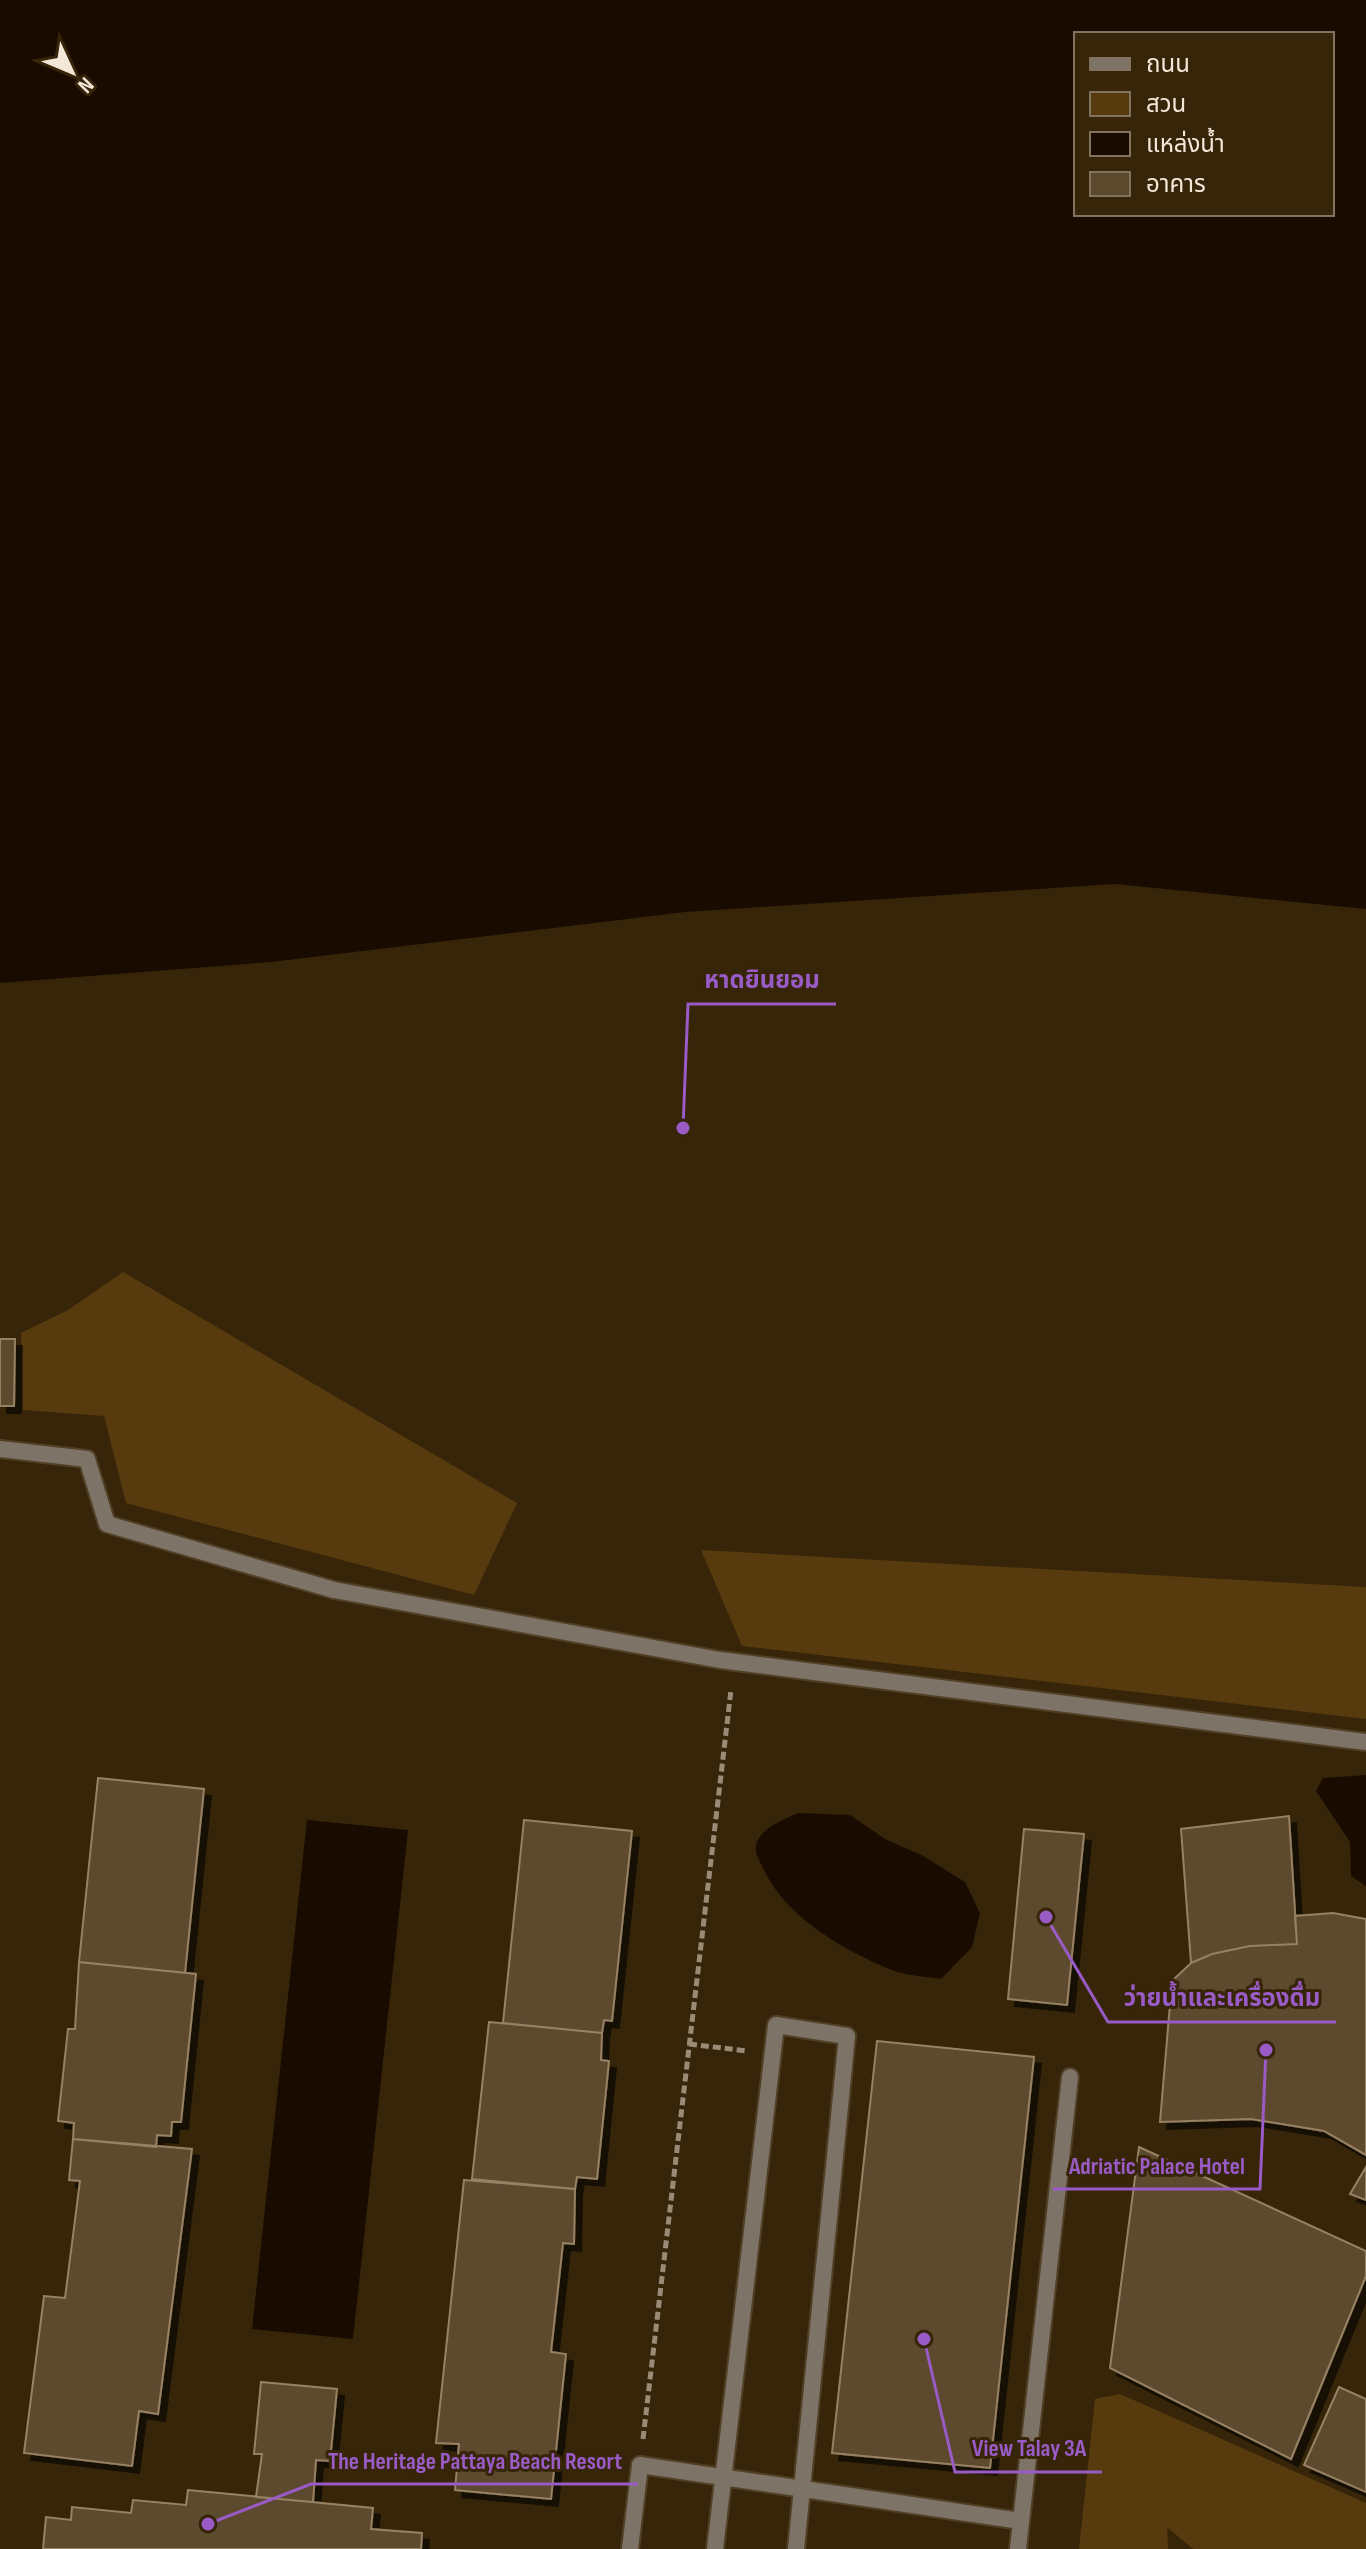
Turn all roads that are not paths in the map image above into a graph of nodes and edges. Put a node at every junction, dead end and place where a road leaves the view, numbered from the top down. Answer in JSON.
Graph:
{"nodes":[{"id":1,"x":0,"y":1449,"type":"edge"},
{"id":2,"x":1366,"y":1742,"type":"edge"},
{"id":3,"x":1070,"y":2077,"type":"dead end"},
{"id":4,"x":724,"y":2477,"type":"junction"},
{"id":5,"x":803,"y":2489,"type":"junction"},
{"id":6,"x":1021,"y":2521,"type":"junction"},
{"id":7,"x":630,"y":2549,"type":"edge"},
{"id":8,"x":715,"y":2549,"type":"edge"},
{"id":9,"x":796,"y":2549,"type":"edge"},
{"id":10,"x":1018,"y":2549,"type":"edge"}],
"edges":[{"from":1,"to":2,"type":"street"},
{"from":3,"to":6,"type":"street"},
{"from":4,"to":5,"type":"street"},
{"from":4,"to":5,"type":"street"},
{"from":4,"to":7,"type":"street"},
{"from":4,"to":8,"type":"street"},
{"from":5,"to":6,"type":"street"},
{"from":5,"to":9,"type":"street"},
{"from":6,"to":10,"type":"street"}]}
